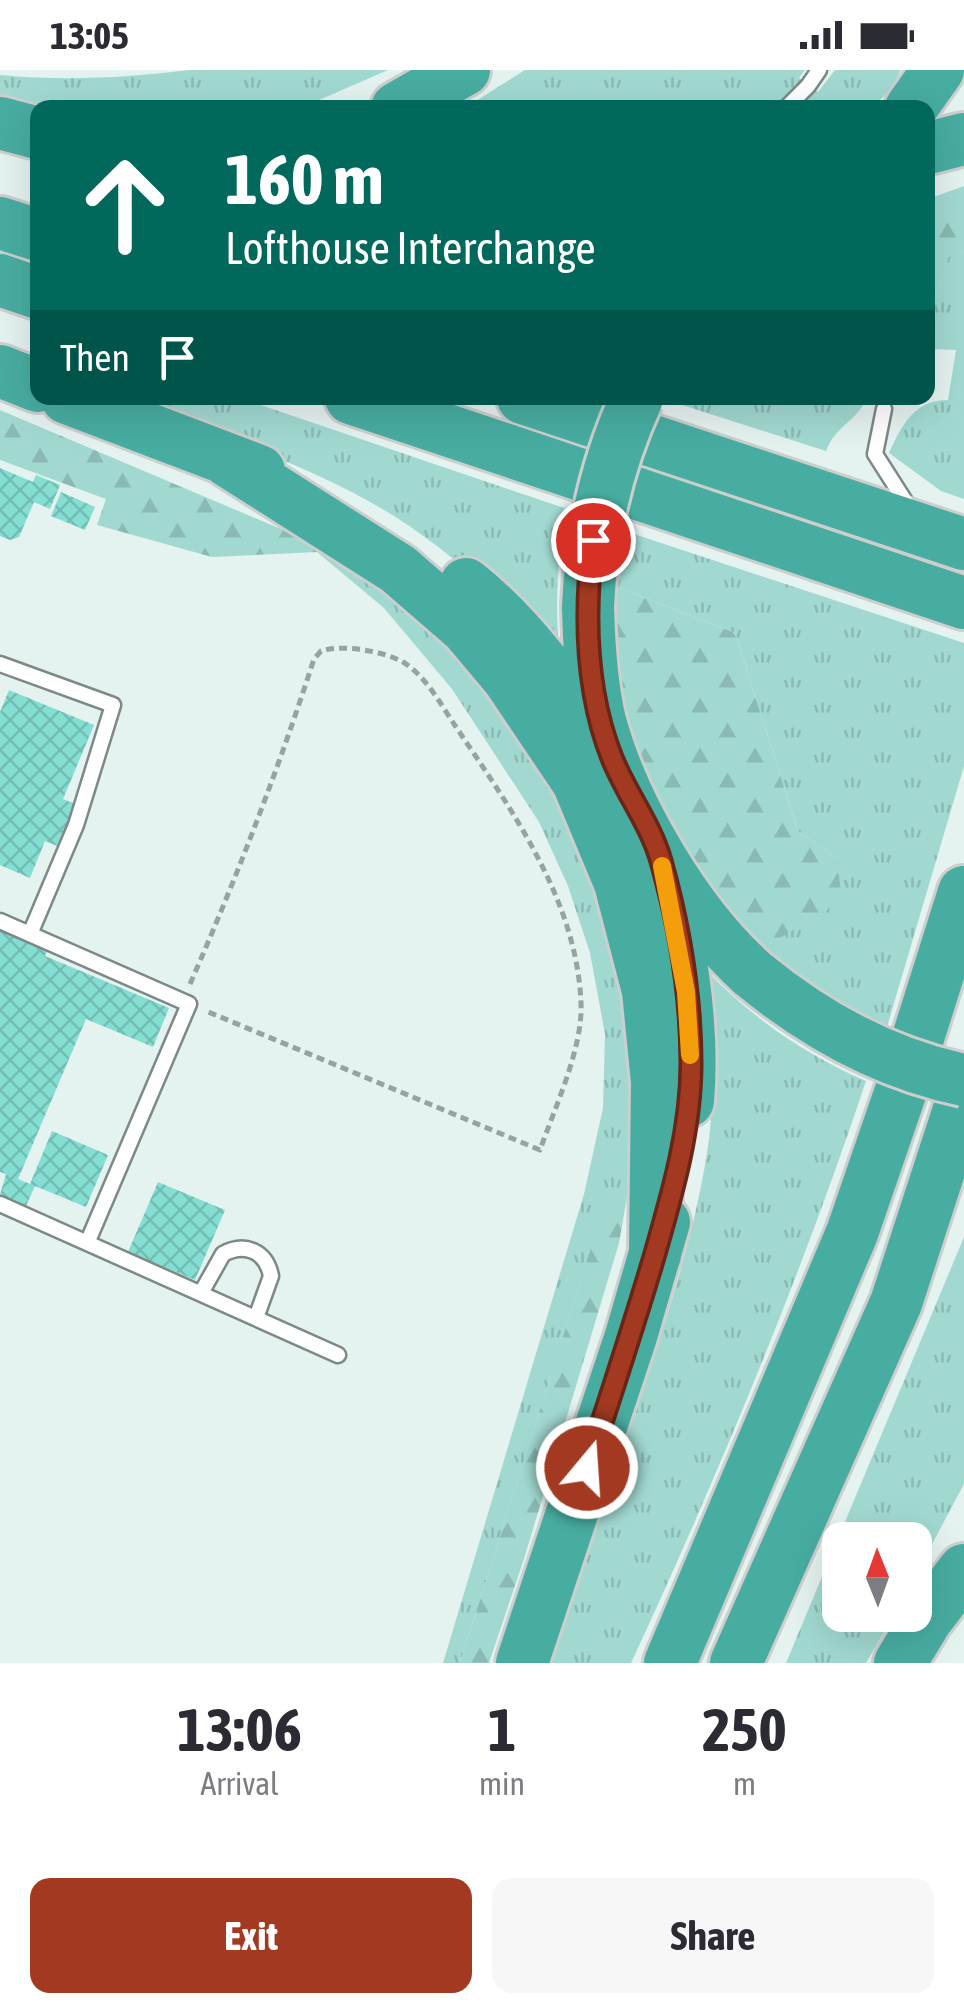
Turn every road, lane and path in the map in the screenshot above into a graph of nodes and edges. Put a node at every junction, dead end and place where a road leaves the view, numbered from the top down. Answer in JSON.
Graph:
{"nodes":[{"id":1,"x":464,"y":70,"type":"edge"},
{"id":2,"x":819,"y":70,"type":"edge"},
{"id":3,"x":938,"y":70,"type":"edge"},
{"id":4,"x":411,"y":100,"type":"edge"},
{"id":5,"x":794,"y":100,"type":"edge"},
{"id":6,"x":917,"y":100,"type":"edge"},
{"id":7,"x":964,"y":138,"type":"edge"},
{"id":8,"x":935,"y":146,"type":"edge"},
{"id":9,"x":0,"y":222,"type":"edge"},
{"id":10,"x":30,"y":232,"type":"edge"},
{"id":11,"x":0,"y":280,"type":"edge"},
{"id":12,"x":30,"y":290,"type":"edge"},
{"id":13,"x":0,"y":371,"type":"edge"},
{"id":14,"x":30,"y":383,"type":"edge"},
{"id":15,"x":85,"y":405,"type":"edge"},
{"id":16,"x":372,"y":405,"type":"edge"},
{"id":17,"x":544,"y":405,"type":"edge"},
{"id":18,"x":633,"y":405,"type":"edge"},
{"id":19,"x":884,"y":409,"type":"dead end"},
{"id":20,"x":228,"y":461,"type":"junction"},
{"id":21,"x":944,"y":537,"type":"edge"},
{"id":22,"x":964,"y":603,"type":"edge"},
{"id":23,"x":0,"y":664,"type":"edge"},
{"id":24,"x":612,"y":758,"type":"junction"},
{"id":25,"x":660,"y":857,"type":"junction"},
{"id":26,"x":964,"y":892,"type":"edge"},
{"id":27,"x":0,"y":921,"type":"edge"},
{"id":28,"x":30,"y":934,"type":"junction"},
{"id":29,"x":186,"y":1003,"type":"junction"},
{"id":30,"x":964,"y":1080,"type":"edge"},
{"id":31,"x":964,"y":1094,"type":"edge"},
{"id":32,"x":0,"y":1204,"type":"edge"},
{"id":33,"x":88,"y":1241,"type":"junction"},
{"id":34,"x":654,"y":1255,"type":"junction"},
{"id":35,"x":201,"y":1293,"type":"junction"},
{"id":36,"x":256,"y":1318,"type":"junction"},
{"id":37,"x":338,"y":1356,"type":"dead end"},
{"id":38,"x":964,"y":1528,"type":"edge"},
{"id":39,"x":964,"y":1570,"type":"edge"},
{"id":40,"x":913,"y":1642,"type":"edge"},
{"id":41,"x":522,"y":1663,"type":"edge"},
{"id":42,"x":670,"y":1663,"type":"edge"},
{"id":43,"x":736,"y":1663,"type":"edge"}],
"edges":[{"from":1,"to":4,"type":"highway"},
{"from":2,"to":5,"type":"lane"},
{"from":3,"to":6,"type":"highway"},
{"from":7,"to":8,"type":"highway"},
{"from":9,"to":10,"type":"highway"},
{"from":11,"to":12,"type":"highway"},
{"from":13,"to":14,"type":"highway"},
{"from":15,"to":20,"type":"highway"},
{"from":16,"to":22,"type":"highway"},
{"from":17,"to":21,"type":"highway"},
{"from":18,"to":24,"type":"highway","bridge":true},
{"from":19,"to":21,"type":"lane"},
{"from":20,"to":24,"type":"highway"},
{"from":20,"to":34,"type":"highway"},
{"from":23,"to":28,"type":"lane"},
{"from":24,"to":25,"type":"highway"},
{"from":25,"to":30,"type":"highway","bridge":true},
{"from":25,"to":34,"type":"highway"},
{"from":26,"to":42,"type":"highway"},
{"from":27,"to":28,"type":"lane"},
{"from":28,"to":29,"type":"lane"},
{"from":29,"to":29,"type":"path"},
{"from":29,"to":33,"type":"lane"},
{"from":31,"to":43,"type":"highway"},
{"from":32,"to":33,"type":"lane"},
{"from":33,"to":35,"type":"lane"},
{"from":34,"to":41,"type":"highway"},
{"from":35,"to":36,"type":"lane"},
{"from":35,"to":36,"type":"lane"},
{"from":36,"to":37,"type":"lane"},
{"from":38,"to":40,"type":"highway"},
{"from":39,"to":40,"type":"highway"}]}
